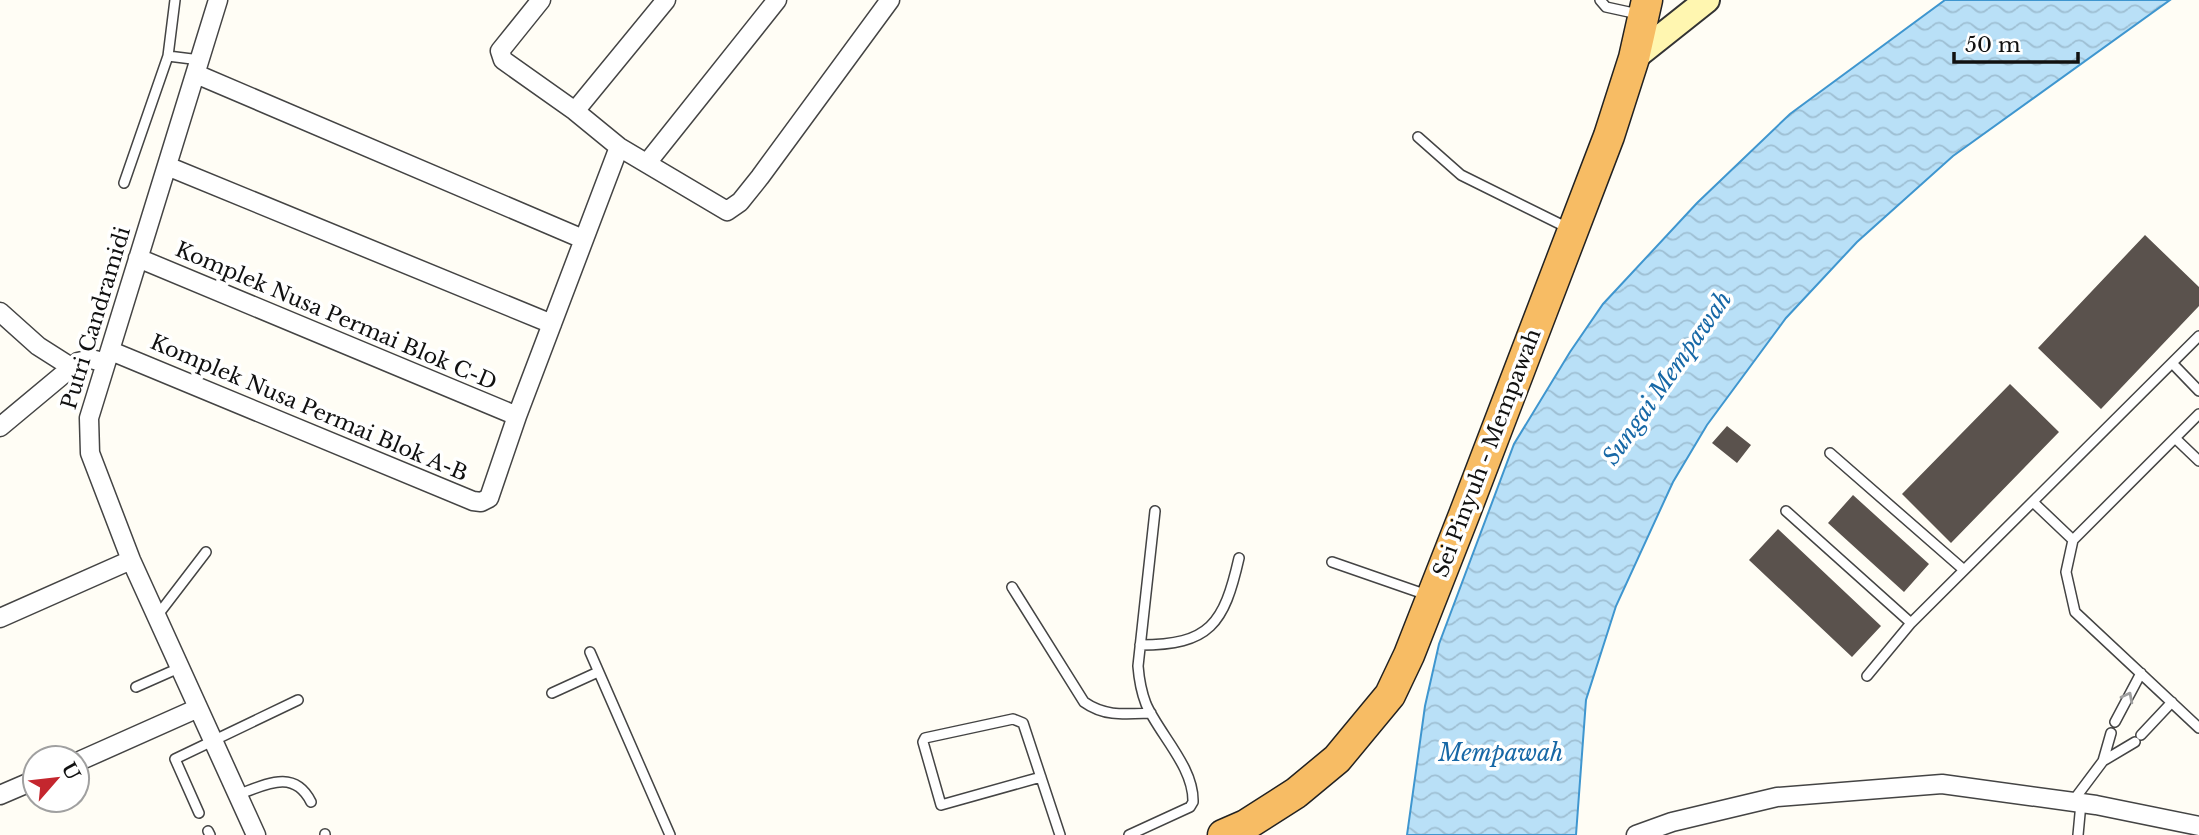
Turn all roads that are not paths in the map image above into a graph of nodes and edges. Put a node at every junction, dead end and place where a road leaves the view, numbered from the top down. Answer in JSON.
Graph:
{"nodes":[{"id":1,"x":175,"y":0,"type":"edge"},
{"id":2,"x":218,"y":0,"type":"edge"},
{"id":3,"x":541,"y":0,"type":"edge"},
{"id":4,"x":666,"y":0,"type":"edge"},
{"id":5,"x":777,"y":0,"type":"edge"},
{"id":6,"x":890,"y":0,"type":"edge"},
{"id":7,"x":1600,"y":0,"type":"edge"},
{"id":8,"x":1707,"y":0,"type":"edge"},
{"id":9,"x":1635,"y":9,"type":"edge"},
{"id":10,"x":168,"y":56,"type":"junction"},
{"id":11,"x":1634,"y":58,"type":"junction"},
{"id":12,"x":198,"y":67,"type":"junction"},
{"id":13,"x":575,"y":111,"type":"junction"},
{"id":14,"x":1418,"y":137,"type":"dead end"},
{"id":15,"x":619,"y":147,"type":"junction"},
{"id":16,"x":647,"y":163,"type":"junction"},
{"id":17,"x":167,"y":166,"type":"junction"},
{"id":18,"x":124,"y":183,"type":"dead end"},
{"id":19,"x":1572,"y":230,"type":"junction"},
{"id":20,"x":583,"y":239,"type":"junction"},
{"id":21,"x":138,"y":258,"type":"junction"},
{"id":22,"x":0,"y":312,"type":"edge"},
{"id":23,"x":552,"y":324,"type":"junction"},
{"id":24,"x":2199,"y":336,"type":"edge"},
{"id":25,"x":109,"y":357,"type":"junction"},
{"id":26,"x":2174,"y":364,"type":"junction"},
{"id":27,"x":71,"y":367,"type":"junction"},
{"id":28,"x":2199,"y":391,"type":"edge"},
{"id":29,"x":2199,"y":414,"type":"edge"},
{"id":30,"x":517,"y":416,"type":"junction"},
{"id":31,"x":0,"y":427,"type":"edge"},
{"id":32,"x":2176,"y":439,"type":"junction"},
{"id":33,"x":1830,"y":453,"type":"dead end"},
{"id":34,"x":2199,"y":461,"type":"edge"},
{"id":35,"x":2033,"y":502,"type":"junction"},
{"id":36,"x":1155,"y":511,"type":"dead end"},
{"id":37,"x":1786,"y":511,"type":"dead end"},
{"id":38,"x":2073,"y":540,"type":"junction"},
{"id":39,"x":206,"y":552,"type":"dead end"},
{"id":40,"x":1240,"y":558,"type":"dead end"},
{"id":41,"x":131,"y":560,"type":"junction"},
{"id":42,"x":1332,"y":562,"type":"dead end"},
{"id":43,"x":1964,"y":570,"type":"junction"},
{"id":44,"x":1012,"y":587,"type":"dead end"},
{"id":45,"x":1432,"y":597,"type":"junction"},
{"id":46,"x":156,"y":617,"type":"junction"},
{"id":47,"x":0,"y":618,"type":"edge"},
{"id":48,"x":1911,"y":623,"type":"junction"},
{"id":49,"x":1140,"y":645,"type":"junction"},
{"id":50,"x":590,"y":652,"type":"dead end"},
{"id":51,"x":178,"y":668,"type":"junction"},
{"id":52,"x":598,"y":672,"type":"junction"},
{"id":53,"x":2140,"y":673,"type":"junction"},
{"id":54,"x":1867,"y":676,"type":"dead end"},
{"id":55,"x":136,"y":687,"type":"dead end"},
{"id":56,"x":552,"y":693,"type":"dead end"},
{"id":57,"x":298,"y":700,"type":"dead end"},
{"id":58,"x":2172,"y":702,"type":"junction"},
{"id":59,"x":196,"y":709,"type":"junction"},
{"id":60,"x":1151,"y":713,"type":"junction"},
{"id":61,"x":2115,"y":722,"type":"dead end"},
{"id":62,"x":2199,"y":728,"type":"edge"},
{"id":63,"x":2111,"y":733,"type":"dead end"},
{"id":64,"x":212,"y":741,"type":"junction"},
{"id":65,"x":91,"y":756,"type":"edge"},
{"id":66,"x":2103,"y":761,"type":"junction"},
{"id":67,"x":1041,"y":777,"type":"junction"},
{"id":68,"x":21,"y":786,"type":"edge"},
{"id":69,"x":0,"y":795,"type":"edge"},
{"id":70,"x":237,"y":795,"type":"junction"},
{"id":71,"x":311,"y":802,"type":"dead end"},
{"id":72,"x":2077,"y":802,"type":"junction"},
{"id":73,"x":199,"y":813,"type":"dead end"},
{"id":74,"x":2199,"y":826,"type":"edge"},
{"id":75,"x":256,"y":835,"type":"edge"},
{"id":76,"x":670,"y":835,"type":"edge"},
{"id":77,"x":1060,"y":835,"type":"edge"},
{"id":78,"x":1129,"y":835,"type":"edge"},
{"id":79,"x":1223,"y":835,"type":"edge"},
{"id":80,"x":1636,"y":835,"type":"edge"},
{"id":81,"x":2078,"y":835,"type":"edge"}],
"edges":[{"from":1,"to":10,"type":"lane"},
{"from":2,"to":12,"type":"street","name":"Putri Candramidi"},
{"from":3,"to":13,"type":"street"},
{"from":4,"to":13,"type":"street"},
{"from":5,"to":16,"type":"street"},
{"from":6,"to":16,"type":"street"},
{"from":7,"to":9,"type":"lane"},
{"from":8,"to":11,"type":"main road"},
{"from":9,"to":11,"type":"highway","name":"Sei Pinyuh - Mempawah"},
{"from":10,"to":12,"type":"lane"},
{"from":10,"to":18,"type":"lane"},
{"from":11,"to":19,"type":"highway","name":"Sei Pinyuh - Mempawah"},
{"from":12,"to":17,"type":"street","name":"Putri Candramidi"},
{"from":12,"to":20,"type":"street"},
{"from":13,"to":15,"type":"street"},
{"from":14,"to":19,"type":"lane"},
{"from":15,"to":16,"type":"street"},
{"from":15,"to":20,"type":"street"},
{"from":17,"to":21,"type":"street","name":"Putri Candramidi"},
{"from":17,"to":23,"type":"street"},
{"from":19,"to":45,"type":"highway","name":"Sei Pinyuh - Mempawah"},
{"from":20,"to":23,"type":"street"},
{"from":21,"to":25,"type":"street","name":"Putri Candramidi"},
{"from":21,"to":30,"type":"street","name":"Komplek Nusa Permai Blok C-D"},
{"from":22,"to":27,"type":"street"},
{"from":23,"to":30,"type":"street"},
{"from":24,"to":26,"type":"lane"},
{"from":25,"to":27,"type":"street"},
{"from":25,"to":30,"type":"street","name":"Komplek Nusa Permai Blok A-B"},
{"from":25,"to":41,"type":"street","name":"Putri Candramidi"},
{"from":26,"to":28,"type":"lane"},
{"from":26,"to":35,"type":"lane"},
{"from":27,"to":31,"type":"street"},
{"from":29,"to":32,"type":"lane"},
{"from":32,"to":34,"type":"lane"},
{"from":32,"to":38,"type":"lane"},
{"from":33,"to":43,"type":"lane"},
{"from":35,"to":38,"type":"lane"},
{"from":35,"to":43,"type":"lane"},
{"from":36,"to":49,"type":"lane"},
{"from":37,"to":48,"type":"lane"},
{"from":38,"to":53,"type":"lane"},
{"from":39,"to":46,"type":"lane"},
{"from":40,"to":49,"type":"lane"},
{"from":41,"to":46,"type":"street","name":"Putri Candramidi"},
{"from":41,"to":47,"type":"street"},
{"from":42,"to":45,"type":"lane"},
{"from":43,"to":48,"type":"lane"},
{"from":44,"to":60,"type":"lane"},
{"from":45,"to":79,"type":"highway","name":"Sei Pinyuh - Mempawah"},
{"from":46,"to":51,"type":"street","name":"Putri Candramidi"},
{"from":48,"to":54,"type":"lane"},
{"from":49,"to":60,"type":"lane"},
{"from":50,"to":52,"type":"lane"},
{"from":51,"to":55,"type":"lane"},
{"from":51,"to":59,"type":"street","name":"Putri Candramidi"},
{"from":52,"to":56,"type":"lane"},
{"from":52,"to":76,"type":"lane"},
{"from":53,"to":58,"type":"lane"},
{"from":61,"to":53,"type":"lane","one_way":true},
{"from":57,"to":64,"type":"lane"},
{"from":58,"to":62,"type":"lane"},
{"from":58,"to":66,"type":"lane"},
{"from":59,"to":64,"type":"street","name":"Putri Candramidi"},
{"from":59,"to":65,"type":"street"},
{"from":60,"to":78,"type":"lane"},
{"from":63,"to":66,"type":"lane"},
{"from":64,"to":70,"type":"street","name":"Putri Candramidi"},
{"from":64,"to":73,"type":"lane"},
{"from":66,"to":72,"type":"lane"},
{"from":67,"to":67,"type":"lane"},
{"from":67,"to":77,"type":"lane"},
{"from":68,"to":69,"type":"street"},
{"from":70,"to":71,"type":"lane"},
{"from":70,"to":75,"type":"street","name":"Putri Candramidi"},
{"from":72,"to":74,"type":"street"},
{"from":72,"to":80,"type":"street"},
{"from":72,"to":81,"type":"lane"}]}
